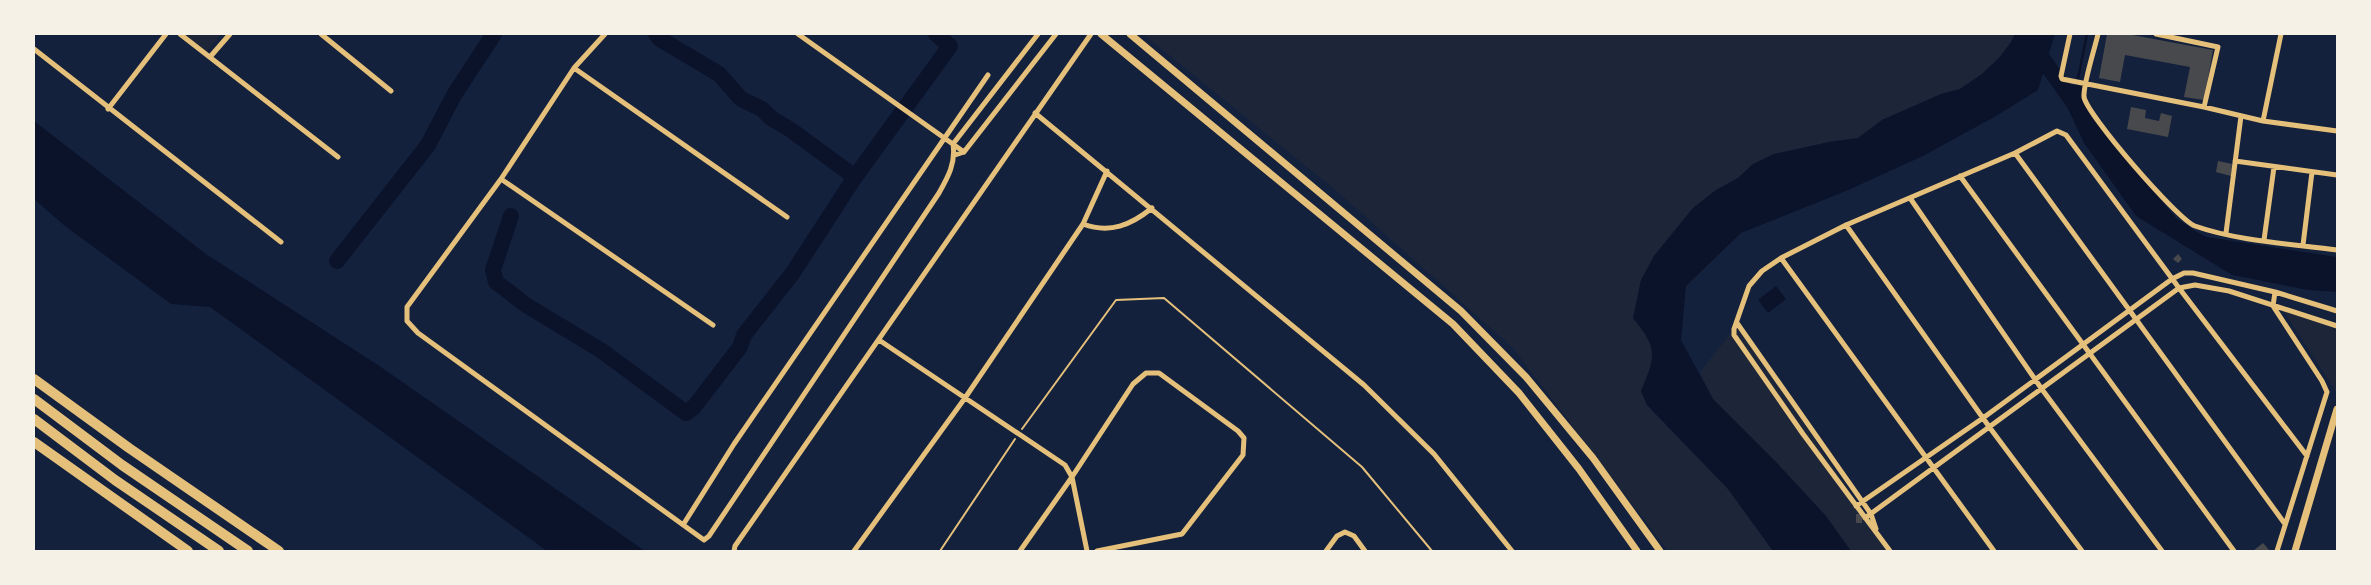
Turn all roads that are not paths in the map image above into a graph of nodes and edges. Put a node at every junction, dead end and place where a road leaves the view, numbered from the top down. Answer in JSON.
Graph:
{"nodes":[{"id":1,"x":166,"y":34,"type":"edge"},
{"id":2,"x":180,"y":34,"type":"edge"},
{"id":3,"x":230,"y":34,"type":"edge"},
{"id":4,"x":321,"y":34,"type":"edge"},
{"id":5,"x":605,"y":34,"type":"edge"},
{"id":6,"x":798,"y":34,"type":"edge"},
{"id":7,"x":1038,"y":34,"type":"edge"},
{"id":8,"x":1056,"y":34,"type":"edge"},
{"id":9,"x":1091,"y":34,"type":"edge"},
{"id":10,"x":1101,"y":34,"type":"edge"},
{"id":11,"x":1130,"y":34,"type":"edge"},
{"id":12,"x":2070,"y":34,"type":"edge"},
{"id":13,"x":2098,"y":34,"type":"edge"},
{"id":14,"x":2156,"y":34,"type":"edge"},
{"id":15,"x":2281,"y":34,"type":"edge"},
{"id":16,"x":34,"y":49,"type":"edge"},
{"id":17,"x":210,"y":57,"type":"junction"},
{"id":18,"x":574,"y":68,"type":"junction"},
{"id":19,"x":988,"y":75,"type":"dead end"},
{"id":20,"x":2084,"y":83,"type":"junction"},
{"id":21,"x":391,"y":91,"type":"dead end"},
{"id":22,"x":2204,"y":107,"type":"junction"},
{"id":23,"x":108,"y":109,"type":"junction"},
{"id":24,"x":1035,"y":113,"type":"junction"},
{"id":25,"x":2241,"y":116,"type":"junction"},
{"id":26,"x":2263,"y":121,"type":"junction"},
{"id":27,"x":2337,"y":131,"type":"edge"},
{"id":28,"x":945,"y":138,"type":"junction"},
{"id":29,"x":953,"y":144,"type":"junction"},
{"id":30,"x":964,"y":152,"type":"junction"},
{"id":31,"x":2015,"y":152,"type":"junction"},
{"id":32,"x":955,"y":155,"type":"junction"},
{"id":33,"x":338,"y":157,"type":"dead end"},
{"id":34,"x":2235,"y":162,"type":"junction"},
{"id":35,"x":2274,"y":167,"type":"junction"},
{"id":36,"x":1107,"y":172,"type":"junction"},
{"id":37,"x":2312,"y":172,"type":"junction"},
{"id":38,"x":2337,"y":175,"type":"edge"},
{"id":39,"x":1960,"y":176,"type":"junction"},
{"id":40,"x":501,"y":179,"type":"junction"},
{"id":41,"x":1910,"y":198,"type":"junction"},
{"id":42,"x":1152,"y":208,"type":"junction"},
{"id":43,"x":787,"y":217,"type":"dead end"},
{"id":44,"x":1083,"y":224,"type":"junction"},
{"id":45,"x":1846,"y":225,"type":"junction"},
{"id":46,"x":2226,"y":233,"type":"junction"},
{"id":47,"x":2264,"y":240,"type":"junction"},
{"id":48,"x":281,"y":242,"type":"dead end"},
{"id":49,"x":2303,"y":245,"type":"junction"},
{"id":50,"x":2337,"y":250,"type":"edge"},
{"id":51,"x":1781,"y":258,"type":"junction"},
{"id":52,"x":2172,"y":279,"type":"junction"},
{"id":53,"x":2178,"y":288,"type":"junction"},
{"id":54,"x":2275,"y":292,"type":"junction"},
{"id":55,"x":2273,"y":306,"type":"junction"},
{"id":56,"x":2129,"y":310,"type":"junction"},
{"id":57,"x":2337,"y":311,"type":"edge"},
{"id":58,"x":2136,"y":320,"type":"junction"},
{"id":59,"x":1737,"y":323,"type":"junction"},
{"id":60,"x":713,"y":325,"type":"dead end"},
{"id":61,"x":2337,"y":326,"type":"edge"},
{"id":62,"x":879,"y":340,"type":"junction"},
{"id":63,"x":2083,"y":344,"type":"junction"},
{"id":64,"x":1754,"y":347,"type":"junction"},
{"id":65,"x":1746,"y":353,"type":"junction"},
{"id":66,"x":2090,"y":353,"type":"junction"},
{"id":67,"x":2034,"y":378,"type":"junction"},
{"id":68,"x":34,"y":379,"type":"edge"},
{"id":69,"x":2041,"y":388,"type":"junction"},
{"id":70,"x":965,"y":398,"type":"junction"},
{"id":71,"x":34,"y":399,"type":"edge"},
{"id":72,"x":2337,"y":409,"type":"edge"},
{"id":73,"x":1983,"y":418,"type":"junction"},
{"id":74,"x":34,"y":420,"type":"edge"},
{"id":75,"x":1990,"y":428,"type":"junction"},
{"id":76,"x":34,"y":442,"type":"edge"},
{"id":77,"x":2306,"y":456,"type":"junction"},
{"id":78,"x":1926,"y":458,"type":"junction"},
{"id":79,"x":1933,"y":469,"type":"junction"},
{"id":80,"x":1072,"y":477,"type":"junction"},
{"id":81,"x":1862,"y":502,"type":"junction"},
{"id":82,"x":1856,"y":506,"type":"junction"},
{"id":83,"x":1871,"y":514,"type":"junction"},
{"id":84,"x":1865,"y":518,"type":"junction"},
{"id":85,"x":2285,"y":524,"type":"junction"},
{"id":86,"x":683,"y":525,"type":"junction"},
{"id":87,"x":1877,"y":531,"type":"junction"},
{"id":88,"x":188,"y":551,"type":"edge"},
{"id":89,"x":219,"y":551,"type":"edge"},
{"id":90,"x":248,"y":551,"type":"edge"},
{"id":91,"x":279,"y":551,"type":"edge"},
{"id":92,"x":734,"y":551,"type":"edge"},
{"id":93,"x":854,"y":551,"type":"edge"},
{"id":94,"x":1020,"y":551,"type":"edge"},
{"id":95,"x":1087,"y":551,"type":"edge"},
{"id":96,"x":1097,"y":551,"type":"edge"},
{"id":97,"x":1326,"y":551,"type":"edge"},
{"id":98,"x":1365,"y":551,"type":"edge"},
{"id":99,"x":1512,"y":551,"type":"edge"},
{"id":100,"x":1637,"y":551,"type":"edge"},
{"id":101,"x":1660,"y":551,"type":"edge"},
{"id":102,"x":1890,"y":551,"type":"edge"},
{"id":103,"x":1994,"y":551,"type":"edge"},
{"id":104,"x":2082,"y":551,"type":"edge"},
{"id":105,"x":2162,"y":551,"type":"edge"},
{"id":106,"x":2234,"y":551,"type":"edge"},
{"id":107,"x":2277,"y":551,"type":"edge"},
{"id":108,"x":2294,"y":551,"type":"edge"}],
"edges":[{"from":1,"to":23,"type":"street"},
{"from":2,"to":17,"type":"street"},
{"from":3,"to":17,"type":"street"},
{"from":4,"to":21,"type":"street"},
{"from":5,"to":18,"type":"street"},
{"from":6,"to":28,"type":"street"},
{"from":7,"to":29,"type":"street"},
{"from":8,"to":30,"type":"street"},
{"from":9,"to":24,"type":"street"},
{"from":10,"to":100,"type":"street"},
{"from":11,"to":101,"type":"street"},
{"from":12,"to":20,"type":"street"},
{"from":13,"to":20,"type":"street"},
{"from":14,"to":22,"type":"street"},
{"from":15,"to":26,"type":"street"},
{"from":16,"to":23,"type":"street"},
{"from":17,"to":33,"type":"street"},
{"from":18,"to":40,"type":"street"},
{"from":18,"to":43,"type":"street"},
{"from":19,"to":28,"type":"street"},
{"from":20,"to":22,"type":"street"},
{"from":20,"to":46,"type":"street"},
{"from":22,"to":25,"type":"street"},
{"from":23,"to":48,"type":"street"},
{"from":24,"to":36,"type":"street"},
{"from":24,"to":62,"type":"street"},
{"from":25,"to":26,"type":"street"},
{"from":25,"to":34,"type":"street"},
{"from":26,"to":27,"type":"street"},
{"from":28,"to":29,"type":"street"},
{"from":28,"to":86,"type":"street"},
{"from":29,"to":30,"type":"street"},
{"from":29,"to":32,"type":"street"},
{"from":30,"to":32,"type":"street"},
{"from":31,"to":39,"type":"street"},
{"from":31,"to":52,"type":"street"},
{"from":31,"to":56,"type":"street"},
{"from":32,"to":86,"type":"street"},
{"from":34,"to":35,"type":"street"},
{"from":34,"to":46,"type":"street"},
{"from":35,"to":37,"type":"street"},
{"from":35,"to":47,"type":"street"},
{"from":36,"to":42,"type":"street"},
{"from":36,"to":44,"type":"street"},
{"from":37,"to":38,"type":"street"},
{"from":37,"to":49,"type":"street"},
{"from":39,"to":41,"type":"street"},
{"from":39,"to":63,"type":"street"},
{"from":40,"to":60,"type":"street"},
{"from":40,"to":86,"type":"street"},
{"from":41,"to":45,"type":"street"},
{"from":41,"to":67,"type":"street"},
{"from":42,"to":44,"type":"street"},
{"from":42,"to":99,"type":"street"},
{"from":44,"to":70,"type":"street"},
{"from":45,"to":51,"type":"street"},
{"from":45,"to":73,"type":"street"},
{"from":46,"to":47,"type":"street"},
{"from":47,"to":49,"type":"street"},
{"from":49,"to":50,"type":"street"},
{"from":51,"to":59,"type":"street"},
{"from":51,"to":78,"type":"street"},
{"from":52,"to":53,"type":"street"},
{"from":52,"to":54,"type":"street"},
{"from":52,"to":56,"type":"street"},
{"from":53,"to":55,"type":"street"},
{"from":53,"to":58,"type":"street"},
{"from":53,"to":77,"type":"street"},
{"from":54,"to":55,"type":"street"},
{"from":54,"to":57,"type":"street"},
{"from":55,"to":61,"type":"street"},
{"from":55,"to":77,"type":"street"},
{"from":56,"to":58,"type":"street"},
{"from":56,"to":63,"type":"street"},
{"from":58,"to":66,"type":"street"},
{"from":58,"to":85,"type":"street"},
{"from":59,"to":64,"type":"street"},
{"from":59,"to":65,"type":"street"},
{"from":62,"to":70,"type":"street"},
{"from":62,"to":92,"type":"street"},
{"from":63,"to":66,"type":"street"},
{"from":63,"to":67,"type":"street"},
{"from":64,"to":65,"type":"street"},
{"from":64,"to":81,"type":"street"},
{"from":65,"to":82,"type":"street"},
{"from":66,"to":69,"type":"street"},
{"from":66,"to":106,"type":"street"},
{"from":67,"to":69,"type":"street"},
{"from":67,"to":73,"type":"street"},
{"from":68,"to":91,"type":"highway"},
{"from":69,"to":75,"type":"street"},
{"from":69,"to":105,"type":"street"},
{"from":70,"to":80,"type":"street"},
{"from":70,"to":93,"type":"street"},
{"from":71,"to":90,"type":"highway"},
{"from":72,"to":108,"type":"street"},
{"from":73,"to":75,"type":"street"},
{"from":73,"to":78,"type":"street"},
{"from":74,"to":89,"type":"highway"},
{"from":75,"to":79,"type":"street"},
{"from":75,"to":104,"type":"street"},
{"from":76,"to":88,"type":"highway"},
{"from":77,"to":85,"type":"street"},
{"from":78,"to":79,"type":"street"},
{"from":78,"to":81,"type":"street"},
{"from":79,"to":83,"type":"street"},
{"from":79,"to":103,"type":"street"},
{"from":80,"to":94,"type":"street"},
{"from":80,"to":95,"type":"street"},
{"from":80,"to":96,"type":"street"},
{"from":81,"to":82,"type":"street"},
{"from":81,"to":83,"type":"street"},
{"from":82,"to":84,"type":"street"},
{"from":83,"to":84,"type":"street"},
{"from":83,"to":87,"type":"street"},
{"from":84,"to":87,"type":"street"},
{"from":85,"to":107,"type":"street"},
{"from":87,"to":102,"type":"street"},
{"from":97,"to":98,"type":"street"}]}
